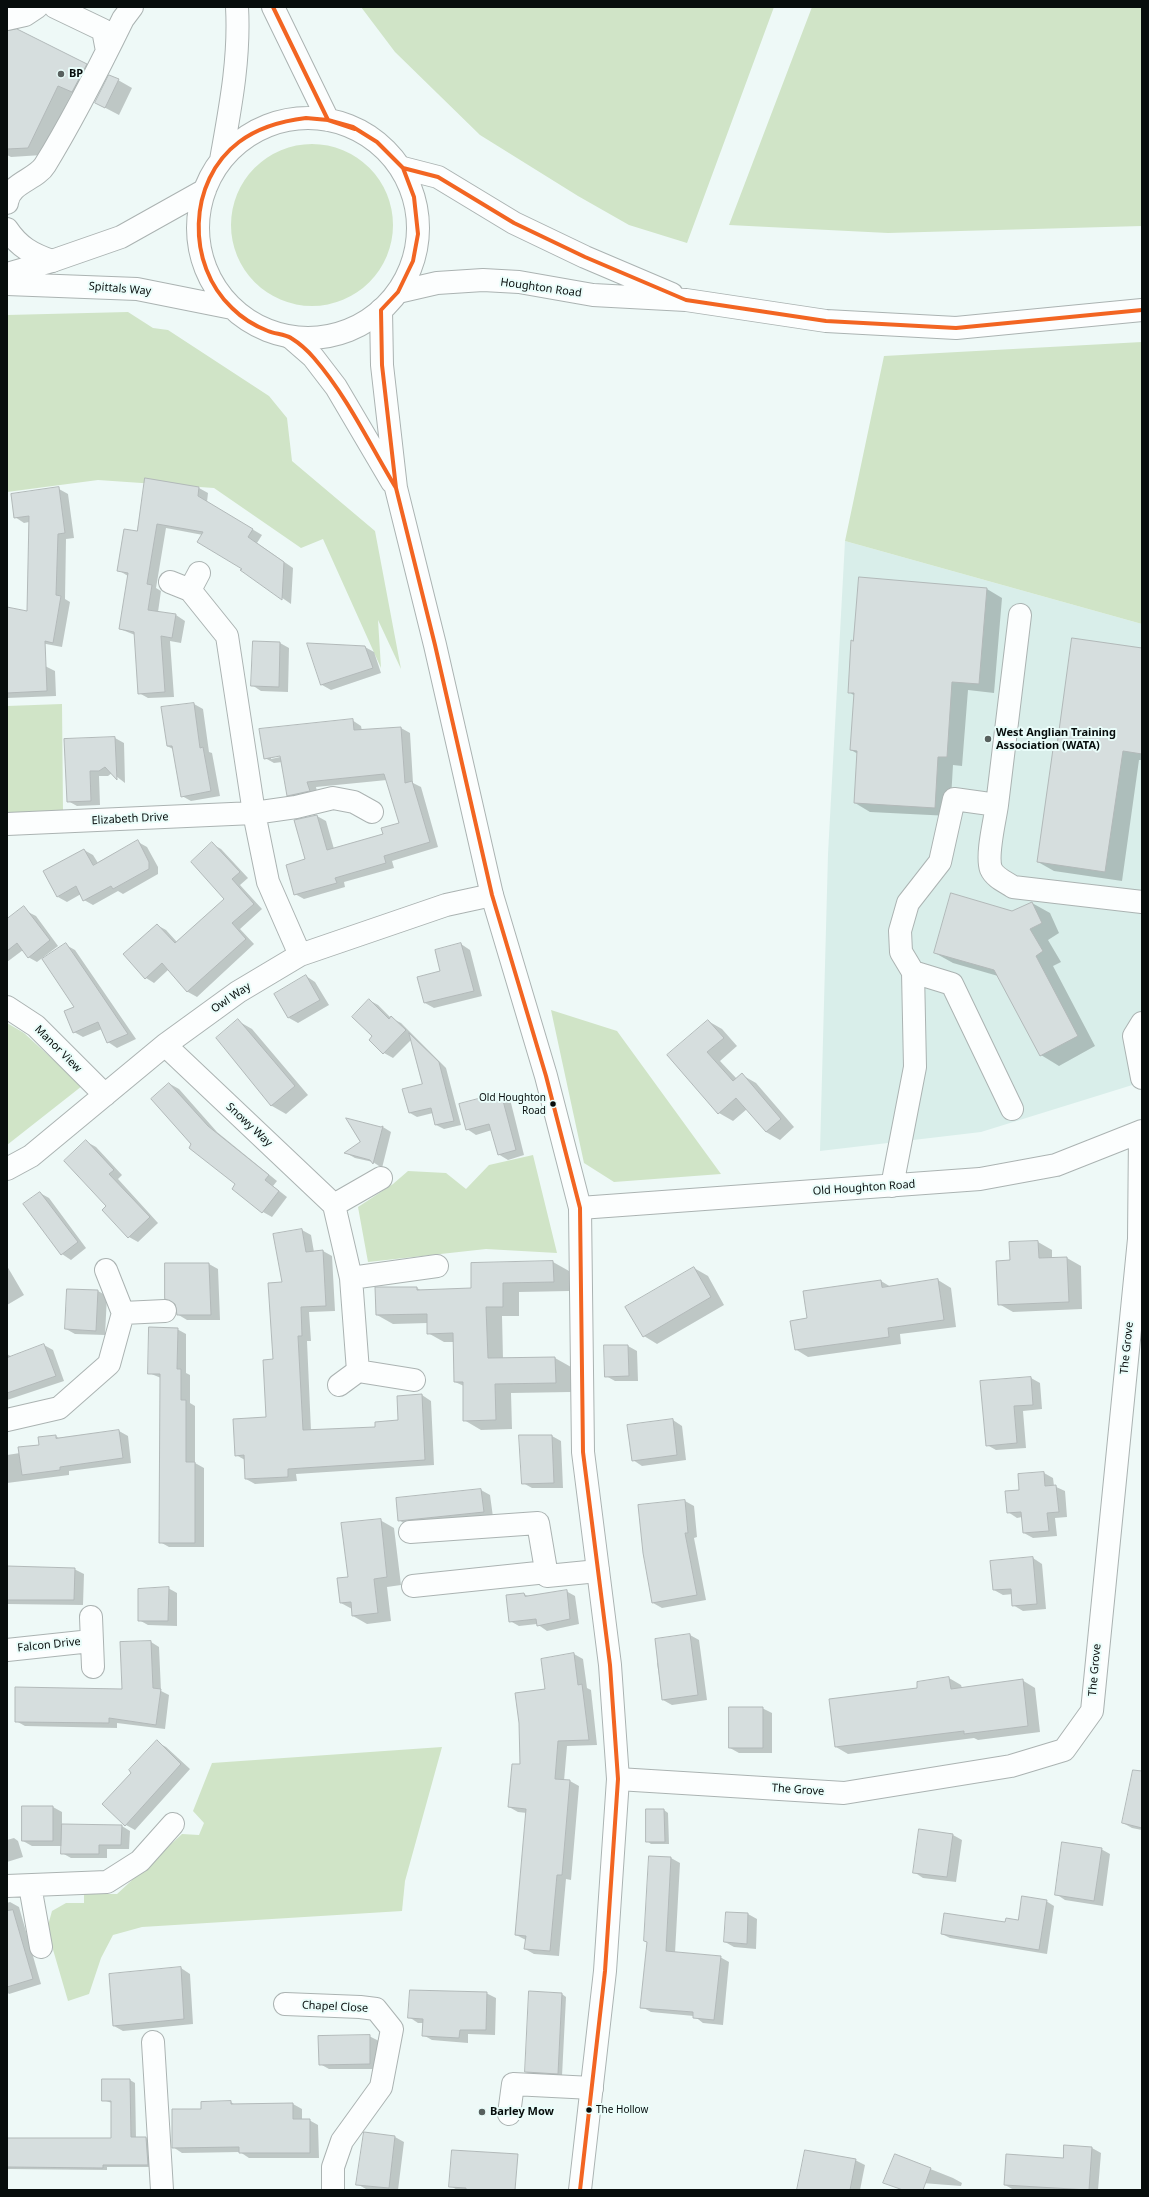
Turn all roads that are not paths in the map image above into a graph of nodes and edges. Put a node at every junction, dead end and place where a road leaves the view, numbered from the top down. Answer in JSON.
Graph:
{"nodes":[{"id":1,"x":37,"y":7,"type":"edge"},
{"id":2,"x":55,"y":7,"type":"edge"},
{"id":3,"x":132,"y":7,"type":"edge"},
{"id":4,"x":237,"y":7,"type":"edge"},
{"id":5,"x":273,"y":7,"type":"edge"},
{"id":6,"x":7,"y":19,"type":"edge"},
{"id":7,"x":107,"y":51,"type":"junction"},
{"id":8,"x":328,"y":120,"type":"junction"},
{"id":9,"x":221,"y":160,"type":"junction"},
{"id":10,"x":403,"y":168,"type":"junction"},
{"id":11,"x":205,"y":190,"type":"junction"},
{"id":12,"x":7,"y":203,"type":"edge"},
{"id":13,"x":7,"y":229,"type":"edge"},
{"id":14,"x":52,"y":261,"type":"junction"},
{"id":15,"x":7,"y":274,"type":"edge"},
{"id":16,"x":7,"y":284,"type":"edge"},
{"id":17,"x":398,"y":292,"type":"junction"},
{"id":18,"x":686,"y":300,"type":"junction"},
{"id":19,"x":232,"y":308,"type":"junction"},
{"id":20,"x":381,"y":310,"type":"junction"},
{"id":21,"x":1142,"y":310,"type":"edge"},
{"id":22,"x":290,"y":337,"type":"junction"},
{"id":23,"x":396,"y":488,"type":"junction"},
{"id":24,"x":186,"y":582,"type":"dead end"},
{"id":25,"x":1020,"y":615,"type":"dead end"},
{"id":26,"x":997,"y":805,"type":"junction"},
{"id":27,"x":372,"y":812,"type":"dead end"},
{"id":28,"x":254,"y":813,"type":"junction"},
{"id":29,"x":7,"y":824,"type":"edge"},
{"id":30,"x":492,"y":895,"type":"junction"},
{"id":31,"x":1142,"y":902,"type":"edge"},
{"id":32,"x":300,"y":956,"type":"junction"},
{"id":33,"x":914,"y":972,"type":"junction"},
{"id":34,"x":7,"y":1007,"type":"edge"},
{"id":35,"x":1142,"y":1023,"type":"edge"},
{"id":36,"x":165,"y":1045,"type":"junction"},
{"id":37,"x":1142,"y":1078,"type":"edge"},
{"id":38,"x":105,"y":1095,"type":"junction"},
{"id":39,"x":1012,"y":1109,"type":"dead end"},
{"id":40,"x":1141,"y":1132,"type":"edge"},
{"id":41,"x":7,"y":1170,"type":"edge"},
{"id":42,"x":381,"y":1178,"type":"dead end"},
{"id":43,"x":892,"y":1186,"type":"junction"},
{"id":44,"x":334,"y":1205,"type":"junction"},
{"id":45,"x":580,"y":1208,"type":"junction"},
{"id":46,"x":1140,"y":1214,"type":"edge"},
{"id":47,"x":437,"y":1266,"type":"dead end"},
{"id":48,"x":106,"y":1270,"type":"dead end"},
{"id":49,"x":351,"y":1278,"type":"junction"},
{"id":50,"x":165,"y":1311,"type":"dead end"},
{"id":51,"x":123,"y":1313,"type":"junction"},
{"id":52,"x":358,"y":1371,"type":"junction"},
{"id":53,"x":414,"y":1380,"type":"dead end"},
{"id":54,"x":339,"y":1385,"type":"dead end"},
{"id":55,"x":7,"y":1420,"type":"edge"},
{"id":56,"x":410,"y":1532,"type":"dead end"},
{"id":57,"x":598,"y":1571,"type":"junction"},
{"id":58,"x":547,"y":1572,"type":"junction"},
{"id":59,"x":413,"y":1586,"type":"dead end"},
{"id":60,"x":91,"y":1617,"type":"dead end"},
{"id":61,"x":91,"y":1641,"type":"junction"},
{"id":62,"x":7,"y":1650,"type":"edge"},
{"id":63,"x":93,"y":1667,"type":"dead end"},
{"id":64,"x":618,"y":1779,"type":"junction"},
{"id":65,"x":173,"y":1824,"type":"dead end"},
{"id":66,"x":7,"y":1886,"type":"edge"},
{"id":67,"x":30,"y":1886,"type":"junction"},
{"id":68,"x":41,"y":1947,"type":"dead end"},
{"id":69,"x":285,"y":2004,"type":"dead end"},
{"id":70,"x":154,"y":2042,"type":"dead end"},
{"id":71,"x":592,"y":2088,"type":"junction"},
{"id":72,"x":509,"y":2114,"type":"dead end"},
{"id":73,"x":162,"y":2190,"type":"edge"},
{"id":74,"x":333,"y":2190,"type":"edge"},
{"id":75,"x":580,"y":2190,"type":"edge"}],
"edges":[{"from":1,"to":6,"type":"main road"},
{"from":2,"to":7,"type":"main road"},
{"from":3,"to":7,"type":"main road"},
{"from":4,"to":9,"type":"main road"},
{"from":5,"to":8,"type":"main road"},
{"from":7,"to":12,"type":"main road"},
{"from":8,"to":9,"type":"main road"},
{"from":8,"to":10,"type":"main road"},
{"from":9,"to":11,"type":"main road"},
{"from":10,"to":17,"type":"main road"},
{"from":10,"to":18,"type":"main road","name":"Houghton Road"},
{"from":11,"to":14,"type":"main road"},
{"from":11,"to":19,"type":"main road"},
{"from":13,"to":14,"type":"main road"},
{"from":14,"to":15,"type":"main road"},
{"from":16,"to":19,"type":"main road","name":"Spittals Way"},
{"from":17,"to":18,"type":"main road","name":"Houghton Road"},
{"from":17,"to":20,"type":"main road"},
{"from":18,"to":21,"type":"main road","name":"Houghton Road"},
{"from":19,"to":22,"type":"main road"},
{"from":20,"to":22,"type":"main road"},
{"from":20,"to":23,"type":"main road"},
{"from":22,"to":23,"type":"main road"},
{"from":23,"to":30,"type":"main road"},
{"from":24,"to":28,"type":"main road"},
{"from":25,"to":26,"type":"main road"},
{"from":26,"to":31,"type":"main road"},
{"from":26,"to":33,"type":"main road"},
{"from":27,"to":28,"type":"main road","name":"Elizabeth Drive"},
{"from":28,"to":29,"type":"main road","name":"Elizabeth Drive"},
{"from":28,"to":32,"type":"main road"},
{"from":30,"to":32,"type":"main road","name":"Owl Way"},
{"from":30,"to":45,"type":"main road"},
{"from":32,"to":36,"type":"main road","name":"Owl Way"},
{"from":33,"to":39,"type":"main road"},
{"from":33,"to":43,"type":"main road"},
{"from":34,"to":38,"type":"main road","name":"Manor View"},
{"from":35,"to":37,"type":"main road"},
{"from":36,"to":38,"type":"main road","name":"Owl Way"},
{"from":36,"to":44,"type":"main road","name":"Snowy Way"},
{"from":38,"to":41,"type":"main road","name":"Owl Way"},
{"from":40,"to":43,"type":"main road","name":"Old Houghton Road"},
{"from":40,"to":46,"type":"main road","name":"The Grove"},
{"from":42,"to":44,"type":"main road"},
{"from":43,"to":45,"type":"main road","name":"Old Houghton Road"},
{"from":44,"to":49,"type":"main road"},
{"from":45,"to":57,"type":"main road"},
{"from":46,"to":64,"type":"main road","name":"The Grove"},
{"from":47,"to":49,"type":"main road"},
{"from":48,"to":51,"type":"main road"},
{"from":49,"to":52,"type":"main road"},
{"from":50,"to":51,"type":"main road"},
{"from":51,"to":55,"type":"main road"},
{"from":52,"to":53,"type":"main road"},
{"from":52,"to":54,"type":"main road"},
{"from":56,"to":58,"type":"main road"},
{"from":57,"to":58,"type":"main road"},
{"from":57,"to":64,"type":"main road"},
{"from":58,"to":59,"type":"main road"},
{"from":60,"to":61,"type":"main road","name":"Falcon Drive"},
{"from":61,"to":62,"type":"main road","name":"Falcon Drive"},
{"from":61,"to":63,"type":"main road","name":"Falcon Drive"},
{"from":64,"to":71,"type":"main road"},
{"from":65,"to":67,"type":"main road"},
{"from":66,"to":67,"type":"main road"},
{"from":67,"to":68,"type":"main road"},
{"from":69,"to":74,"type":"main road","name":"Chapel Close"},
{"from":70,"to":73,"type":"main road"},
{"from":71,"to":72,"type":"main road"},
{"from":71,"to":75,"type":"main road"}]}
